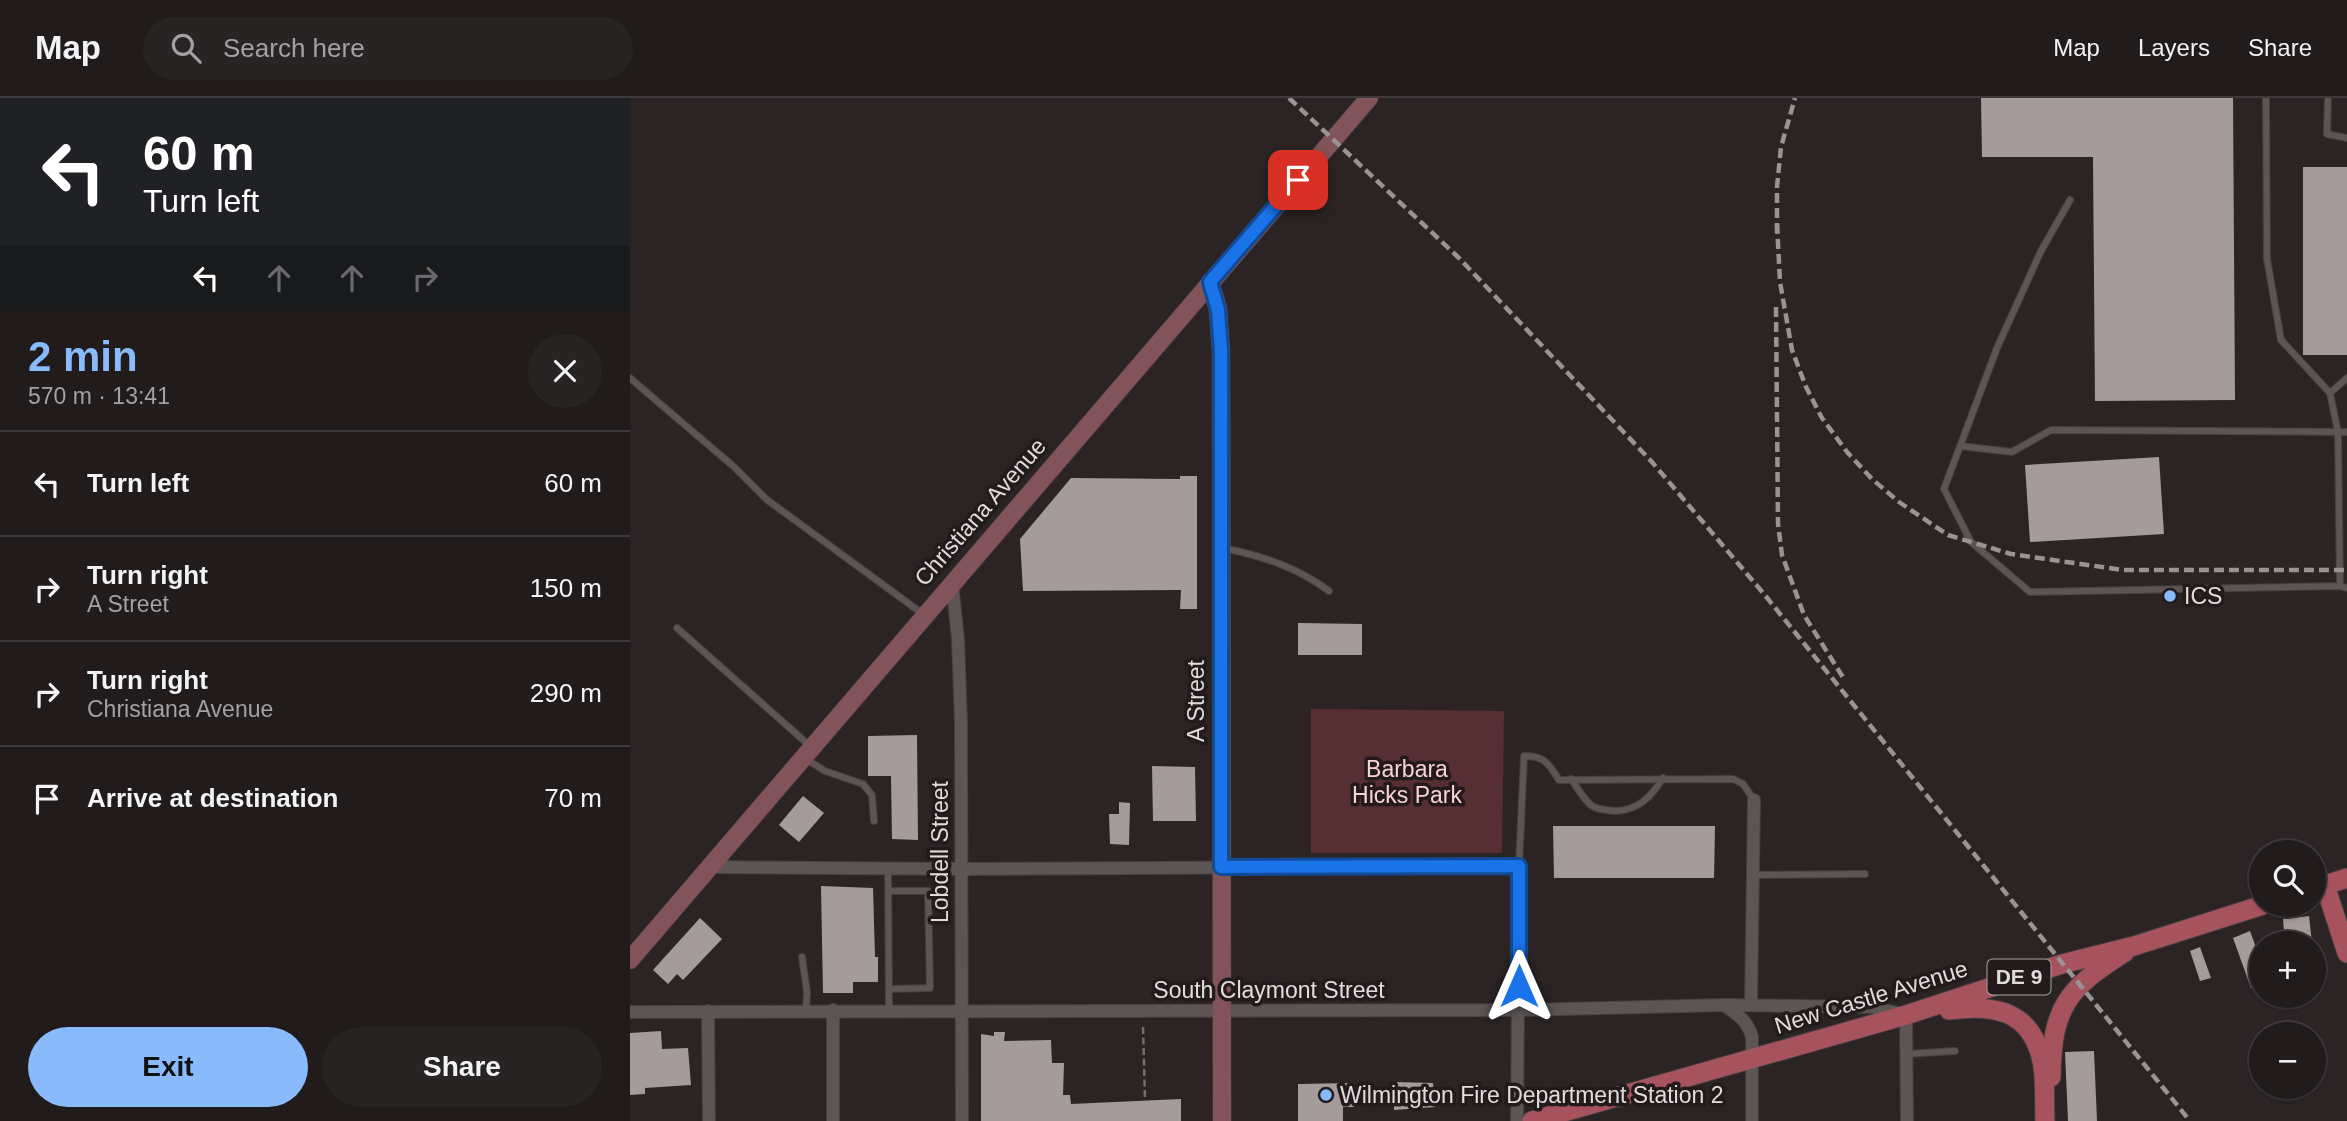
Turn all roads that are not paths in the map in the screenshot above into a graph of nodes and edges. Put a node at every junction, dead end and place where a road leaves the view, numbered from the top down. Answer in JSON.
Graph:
{"nodes":[{"id":1,"x":1369,"y":98,"type":"edge"},
{"id":2,"x":2266,"y":98,"type":"edge"},
{"id":3,"x":2328,"y":98,"type":"edge"},
{"id":4,"x":2347,"y":138,"type":"edge"},
{"id":5,"x":2070,"y":200,"type":"dead end"},
{"id":6,"x":1210,"y":282,"type":"junction"},
{"id":7,"x":630,"y":378,"type":"edge"},
{"id":8,"x":2347,"y":378,"type":"edge"},
{"id":9,"x":2330,"y":393,"type":"junction"},
{"id":10,"x":2338,"y":432,"type":"junction"},
{"id":11,"x":2347,"y":432,"type":"edge"},
{"id":12,"x":1961,"y":446,"type":"junction"},
{"id":13,"x":1221,"y":547,"type":"junction"},
{"id":14,"x":952,"y":583,"type":"junction"},
{"id":15,"x":2344,"y":587,"type":"edge"},
{"id":16,"x":1329,"y":591,"type":"dead end"},
{"id":17,"x":925,"y":615,"type":"junction"},
{"id":18,"x":677,"y":628,"type":"dead end"},
{"id":19,"x":807,"y":752,"type":"junction"},
{"id":20,"x":1664,"y":778,"type":"junction"},
{"id":21,"x":1571,"y":779,"type":"junction"},
{"id":22,"x":1754,"y":800,"type":"joint"},
{"id":23,"x":874,"y":821,"type":"dead end"},
{"id":24,"x":1519,"y":866,"type":"junction"},
{"id":25,"x":709,"y":867,"type":"junction"},
{"id":26,"x":1221,"y":867,"type":"junction"},
{"id":27,"x":888,"y":869,"type":"junction"},
{"id":28,"x":961,"y":869,"type":"junction"},
{"id":29,"x":1865,"y":874,"type":"dead end"},
{"id":30,"x":1753,"y":875,"type":"junction"},
{"id":31,"x":2347,"y":878,"type":"edge"},
{"id":32,"x":2326,"y":885,"type":"edge"},
{"id":33,"x":889,"y":891,"type":"junction"},
{"id":34,"x":2326,"y":904,"type":"edge"},
{"id":35,"x":2249,"y":909,"type":"edge"},
{"id":36,"x":2134,"y":946,"type":"junction"},
{"id":37,"x":2347,"y":953,"type":"edge"},
{"id":38,"x":802,"y":957,"type":"dead end"},
{"id":39,"x":630,"y":960,"type":"edge"},
{"id":40,"x":889,"y":989,"type":"junction"},
{"id":41,"x":1724,"y":1005,"type":"junction"},
{"id":42,"x":1751,"y":1005,"type":"junction"},
{"id":43,"x":806,"y":1010,"type":"junction"},
{"id":44,"x":833,"y":1010,"type":"junction"},
{"id":45,"x":1520,"y":1010,"type":"junction"},
{"id":46,"x":708,"y":1011,"type":"junction"},
{"id":47,"x":889,"y":1011,"type":"junction"},
{"id":48,"x":1221,"y":1011,"type":"junction"},
{"id":49,"x":630,"y":1013,"type":"edge"},
{"id":50,"x":962,"y":1013,"type":"junction"},
{"id":51,"x":1906,"y":1015,"type":"junction"},
{"id":52,"x":1955,"y":1051,"type":"dead end"},
{"id":53,"x":1906,"y":1054,"type":"junction"},
{"id":54,"x":1752,"y":1058,"type":"junction"},
{"id":55,"x":709,"y":1121,"type":"edge"},
{"id":56,"x":833,"y":1121,"type":"edge"},
{"id":57,"x":962,"y":1121,"type":"edge"},
{"id":58,"x":1222,"y":1121,"type":"edge"},
{"id":59,"x":1517,"y":1121,"type":"edge"},
{"id":60,"x":1532,"y":1121,"type":"edge"},
{"id":61,"x":1752,"y":1121,"type":"edge"},
{"id":62,"x":1907,"y":1121,"type":"edge"},
{"id":63,"x":2046,"y":1121,"type":"edge"}],
"edges":[{"from":1,"to":6,"type":"main road","name":"Christiana Avenue"},
{"from":2,"to":9,"type":"lane"},
{"from":3,"to":4,"type":"lane"},
{"from":5,"to":12,"type":"lane"},
{"from":6,"to":13,"type":"main road","name":"A Street"},
{"from":6,"to":14,"type":"main road","name":"Christiana Avenue"},
{"from":7,"to":17,"type":"lane"},
{"from":8,"to":9,"type":"lane"},
{"from":9,"to":10,"type":"lane"},
{"from":10,"to":11,"type":"lane"},
{"from":10,"to":12,"type":"lane"},
{"from":10,"to":15,"type":"lane"},
{"from":12,"to":15,"type":"lane"},
{"from":13,"to":16,"type":"lane"},
{"from":13,"to":26,"type":"main road","name":"A Street"},
{"from":14,"to":17,"type":"main road","name":"Christiana Avenue"},
{"from":14,"to":28,"type":"street","name":"Lobdell Street"},
{"from":17,"to":19,"type":"main road","name":"Christiana Avenue"},
{"from":18,"to":19,"type":"lane"},
{"from":19,"to":23,"type":"lane"},
{"from":19,"to":25,"type":"main road","name":"Christiana Avenue"},
{"from":20,"to":21,"type":"lane"},
{"from":20,"to":21,"type":"lane"},
{"from":20,"to":22,"type":"lane"},
{"from":21,"to":24,"type":"lane"},
{"from":22,"to":30,"type":"street"},
{"from":24,"to":26,"type":"street"},
{"from":24,"to":45,"type":"street"},
{"from":25,"to":27,"type":"street"},
{"from":25,"to":39,"type":"main road","name":"Christiana Avenue"},
{"from":26,"to":28,"type":"street"},
{"from":26,"to":48,"type":"main road","name":"A Street"},
{"from":27,"to":28,"type":"street"},
{"from":27,"to":33,"type":"lane"},
{"from":28,"to":50,"type":"street","name":"Lobdell Street"},
{"from":29,"to":30,"type":"lane"},
{"from":30,"to":42,"type":"street"},
{"from":31,"to":32,"type":"main road"},
{"from":33,"to":40,"type":"lane"},
{"from":33,"to":40,"type":"lane"},
{"from":34,"to":37,"type":"main road"},
{"from":35,"to":36,"type":"main road","name":"New Castle Avenue","number":"DE 9"},
{"from":36,"to":51,"type":"main road","name":"New Castle Avenue","number":"DE 9"},
{"from":36,"to":63,"type":"main road"},
{"from":38,"to":43,"type":"lane"},
{"from":40,"to":47,"type":"lane"},
{"from":41,"to":42,"type":"street","name":"South Claymont Street"},
{"from":41,"to":45,"type":"street","name":"South Claymont Street"},
{"from":41,"to":54,"type":"street"},
{"from":42,"to":51,"type":"street","name":"South Claymont Street"},
{"from":43,"to":44,"type":"street","name":"South Claymont Street"},
{"from":43,"to":46,"type":"street","name":"South Claymont Street"},
{"from":44,"to":47,"type":"street","name":"South Claymont Street"},
{"from":44,"to":56,"type":"street"},
{"from":45,"to":48,"type":"street","name":"South Claymont Street"},
{"from":45,"to":59,"type":"street"},
{"from":46,"to":49,"type":"street","name":"South Claymont Street"},
{"from":46,"to":55,"type":"street"},
{"from":47,"to":50,"type":"street","name":"South Claymont Street"},
{"from":48,"to":50,"type":"street","name":"South Claymont Street"},
{"from":48,"to":58,"type":"main road","name":"A Street"},
{"from":50,"to":57,"type":"street","name":"Lobdell Street"},
{"from":51,"to":53,"type":"street"},
{"from":51,"to":54,"type":"main road","name":"New Castle Avenue"},
{"from":51,"to":63,"type":"main road"},
{"from":52,"to":53,"type":"lane"},
{"from":53,"to":62,"type":"street"},
{"from":54,"to":60,"type":"main road","name":"New Castle Avenue"},
{"from":54,"to":61,"type":"street"}]}
